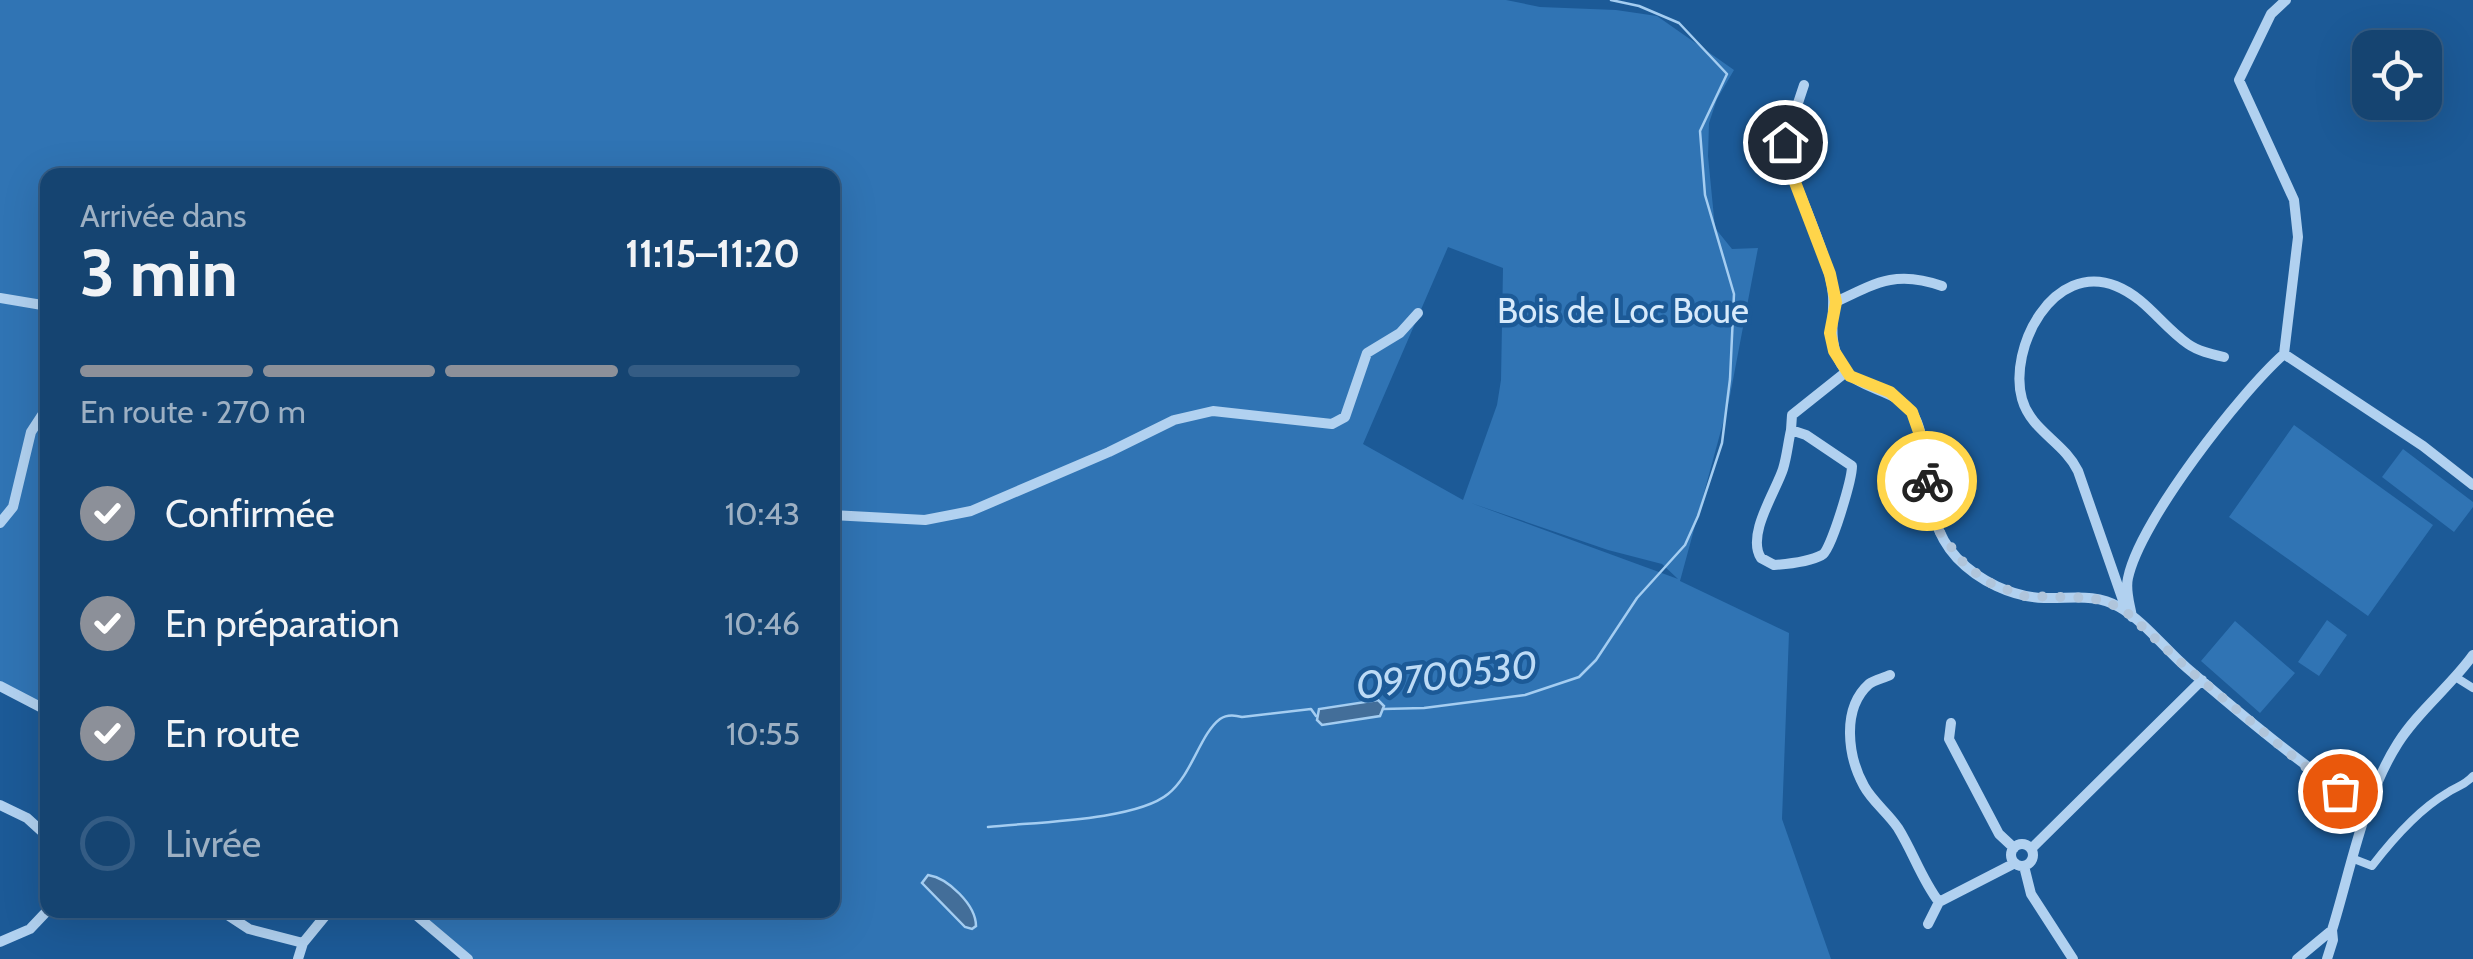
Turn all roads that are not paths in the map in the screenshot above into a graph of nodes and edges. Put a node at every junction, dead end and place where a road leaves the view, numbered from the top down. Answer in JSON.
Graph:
{"nodes":[{"id":1,"x":2286,"y":0,"type":"edge"},
{"id":2,"x":1804,"y":85,"type":"dead end"},
{"id":3,"x":1942,"y":286,"type":"dead end"},
{"id":4,"x":0,"y":298,"type":"edge"},
{"id":5,"x":1836,"y":302,"type":"junction"},
{"id":6,"x":40,"y":305,"type":"edge"},
{"id":7,"x":1418,"y":314,"type":"dead end"},
{"id":8,"x":2284,"y":354,"type":"junction"},
{"id":9,"x":2224,"y":357,"type":"dead end"},
{"id":10,"x":1846,"y":372,"type":"junction"},
{"id":11,"x":40,"y":418,"type":"edge"},
{"id":12,"x":1791,"y":430,"type":"junction"},
{"id":13,"x":2473,"y":485,"type":"edge"},
{"id":14,"x":840,"y":515,"type":"edge"},
{"id":15,"x":0,"y":523,"type":"edge"},
{"id":16,"x":2132,"y":618,"type":"junction"},
{"id":17,"x":2473,"y":656,"type":"edge"},
{"id":18,"x":1890,"y":676,"type":"dead end"},
{"id":19,"x":2456,"y":678,"type":"junction"},
{"id":20,"x":2202,"y":680,"type":"junction"},
{"id":21,"x":0,"y":686,"type":"edge"},
{"id":22,"x":2473,"y":688,"type":"edge"},
{"id":23,"x":40,"y":707,"type":"edge"},
{"id":24,"x":1951,"y":723,"type":"dead end"},
{"id":25,"x":2473,"y":776,"type":"edge"},
{"id":26,"x":0,"y":806,"type":"edge"},
{"id":27,"x":2366,"y":808,"type":"junction"},
{"id":28,"x":40,"y":830,"type":"edge"},
{"id":29,"x":2014,"y":848,"type":"junction"},
{"id":30,"x":2031,"y":849,"type":"junction"},
{"id":31,"x":2354,"y":859,"type":"junction"},
{"id":32,"x":2020,"y":864,"type":"junction"},
{"id":33,"x":1940,"y":902,"type":"junction"},
{"id":34,"x":40,"y":918,"type":"edge"},
{"id":35,"x":232,"y":918,"type":"edge"},
{"id":36,"x":324,"y":918,"type":"edge"},
{"id":37,"x":419,"y":918,"type":"edge"},
{"id":38,"x":1928,"y":924,"type":"dead end"},
{"id":39,"x":2332,"y":930,"type":"junction"},
{"id":40,"x":0,"y":942,"type":"edge"},
{"id":41,"x":304,"y":943,"type":"junction"},
{"id":42,"x":298,"y":959,"type":"edge"},
{"id":43,"x":468,"y":959,"type":"edge"},
{"id":44,"x":2073,"y":959,"type":"edge"},
{"id":45,"x":2296,"y":959,"type":"edge"},
{"id":46,"x":2327,"y":959,"type":"edge"}],
"edges":[{"from":1,"to":8,"type":"street"},
{"from":2,"to":5,"type":"street"},
{"from":3,"to":5,"type":"street"},
{"from":4,"to":6,"type":"street"},
{"from":5,"to":10,"type":"street"},
{"from":7,"to":14,"type":"street"},
{"from":8,"to":13,"type":"street"},
{"from":8,"to":16,"type":"street"},
{"from":9,"to":16,"type":"street"},
{"from":10,"to":12,"type":"street"},
{"from":10,"to":16,"type":"street"},
{"from":11,"to":15,"type":"street"},
{"from":12,"to":12,"type":"street"},
{"from":16,"to":20,"type":"street"},
{"from":17,"to":19,"type":"street"},
{"from":18,"to":33,"type":"street"},
{"from":19,"to":22,"type":"street"},
{"from":19,"to":27,"type":"street"},
{"from":20,"to":27,"type":"street"},
{"from":20,"to":30,"type":"street"},
{"from":21,"to":23,"type":"street"},
{"from":24,"to":29,"type":"street"},
{"from":25,"to":31,"type":"street"},
{"from":26,"to":28,"type":"street"},
{"from":27,"to":31,"type":"street"},
{"from":29,"to":30,"type":"street"},
{"from":29,"to":32,"type":"street"},
{"from":30,"to":32,"type":"street"},
{"from":31,"to":39,"type":"street"},
{"from":32,"to":33,"type":"street"},
{"from":32,"to":44,"type":"street"},
{"from":33,"to":38,"type":"street"},
{"from":34,"to":40,"type":"street"},
{"from":35,"to":41,"type":"street"},
{"from":36,"to":41,"type":"street"},
{"from":37,"to":43,"type":"street"},
{"from":39,"to":45,"type":"street"},
{"from":39,"to":46,"type":"street"},
{"from":41,"to":42,"type":"street"}]}
